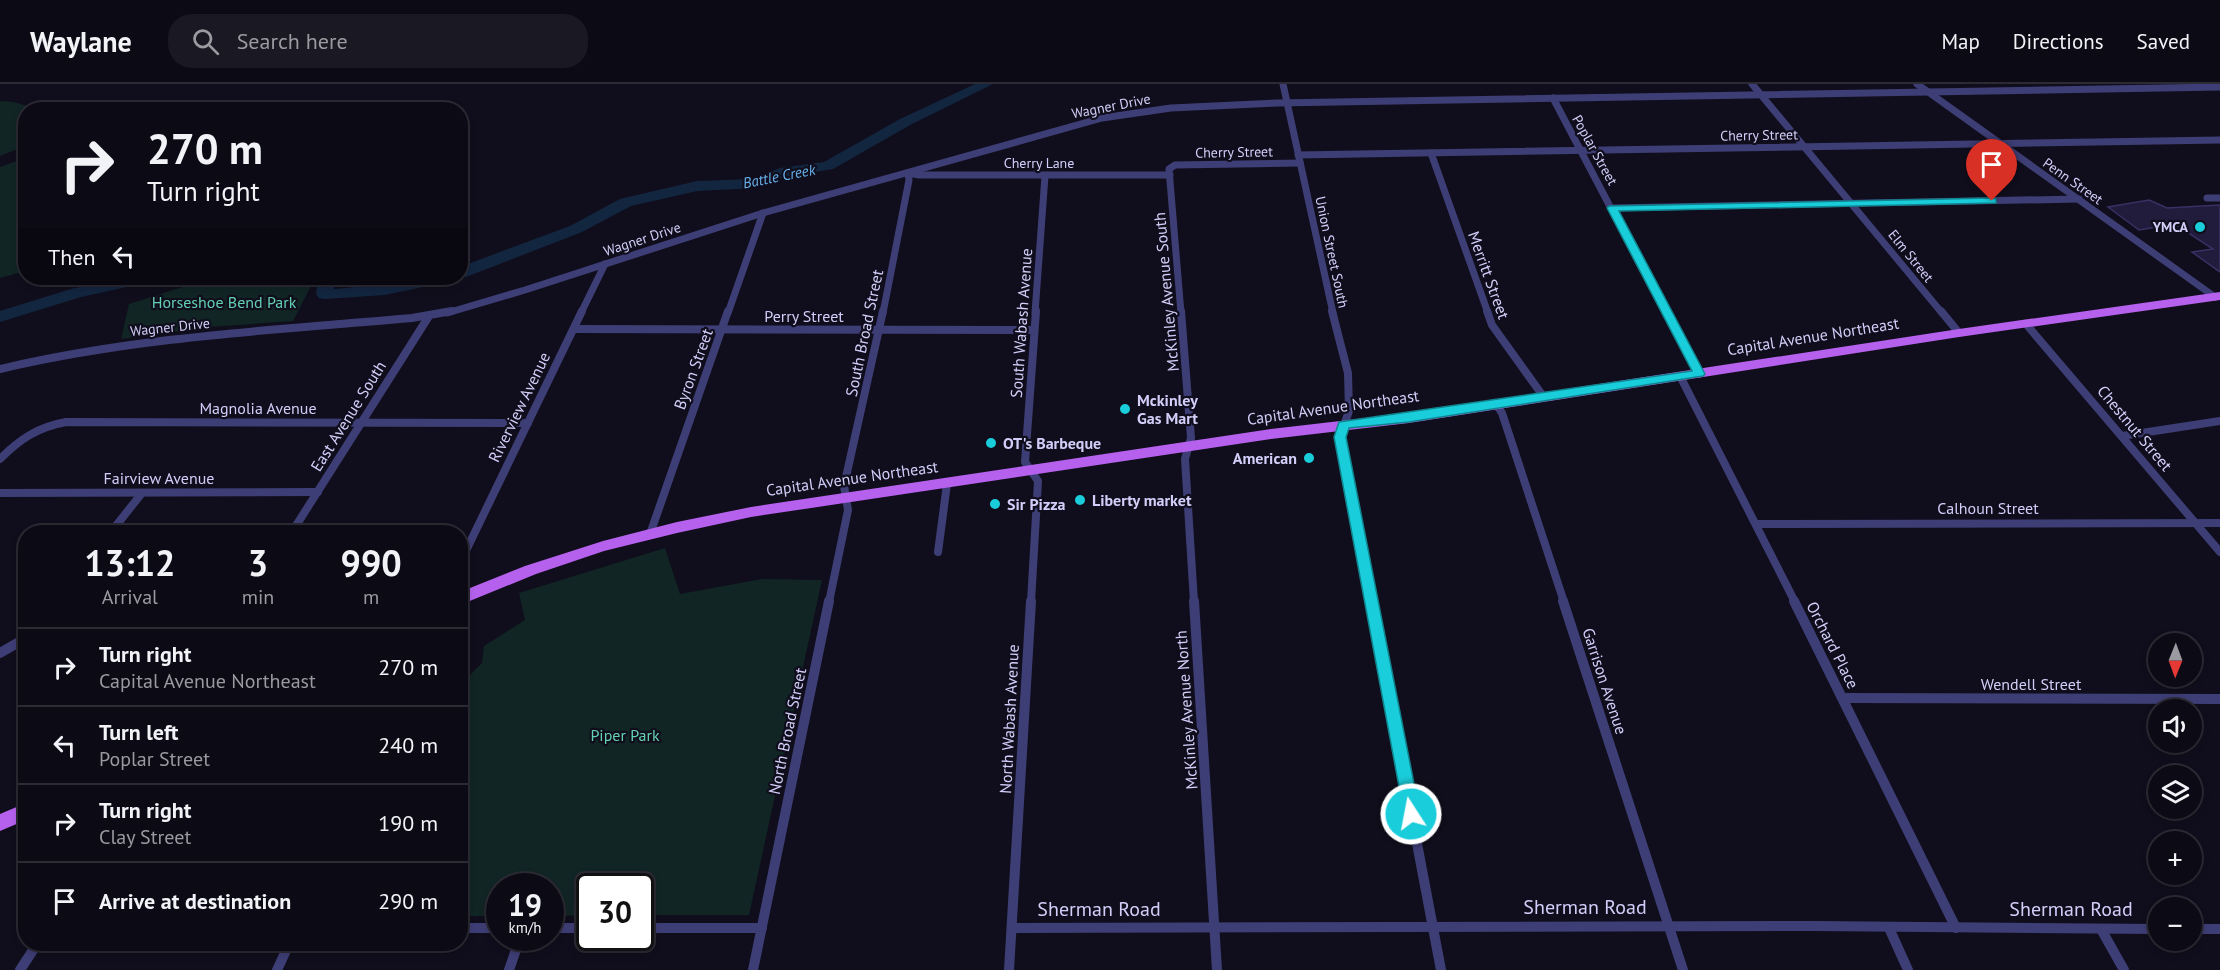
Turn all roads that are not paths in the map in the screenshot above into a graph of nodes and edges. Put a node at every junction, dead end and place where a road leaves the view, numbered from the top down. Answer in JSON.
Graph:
{"nodes":[{"id":1,"x":1283,"y":84,"type":"edge"},
{"id":2,"x":1752,"y":84,"type":"edge"},
{"id":3,"x":1917,"y":84,"type":"edge"},
{"id":4,"x":2220,"y":87,"type":"edge"},
{"id":5,"x":1928,"y":92,"type":"junction"},
{"id":6,"x":1761,"y":94,"type":"junction"},
{"id":7,"x":1553,"y":98,"type":"junction"},
{"id":8,"x":1286,"y":104,"type":"junction"},
{"id":9,"x":2220,"y":140,"type":"edge"},
{"id":10,"x":1999,"y":143,"type":"junction"},
{"id":11,"x":1804,"y":147,"type":"junction"},
{"id":12,"x":1581,"y":150,"type":"junction"},
{"id":13,"x":1431,"y":153,"type":"junction"},
{"id":14,"x":1299,"y":159,"type":"junction"},
{"id":15,"x":1170,"y":172,"type":"junction"},
{"id":16,"x":908,"y":173,"type":"junction"},
{"id":17,"x":1045,"y":176,"type":"junction"},
{"id":18,"x":2207,"y":198,"type":"dead end"},
{"id":19,"x":2220,"y":198,"type":"edge"},
{"id":20,"x":2079,"y":199,"type":"junction"},
{"id":21,"x":1853,"y":204,"type":"junction"},
{"id":22,"x":1612,"y":208,"type":"junction"},
{"id":23,"x":763,"y":213,"type":"junction"},
{"id":24,"x":605,"y":264,"type":"junction"},
{"id":25,"x":2218,"y":297,"type":"edge"},
{"id":26,"x":429,"y":316,"type":"junction"},
{"id":27,"x":2026,"y":324,"type":"junction"},
{"id":28,"x":574,"y":329,"type":"junction"},
{"id":29,"x":880,"y":329,"type":"junction"},
{"id":30,"x":723,"y":330,"type":"junction"},
{"id":31,"x":1034,"y":330,"type":"junction"},
{"id":32,"x":1959,"y":333,"type":"junction"},
{"id":33,"x":0,"y":369,"type":"edge"},
{"id":34,"x":1699,"y":374,"type":"junction"},
{"id":35,"x":1680,"y":376,"type":"junction"},
{"id":36,"x":1543,"y":396,"type":"junction"},
{"id":37,"x":1495,"y":403,"type":"junction"},
{"id":38,"x":2220,"y":421,"type":"edge"},
{"id":39,"x":528,"y":423,"type":"junction"},
{"id":40,"x":362,"y":424,"type":"junction"},
{"id":41,"x":1344,"y":425,"type":"junction"},
{"id":42,"x":2122,"y":436,"type":"junction"},
{"id":43,"x":1187,"y":448,"type":"junction"},
{"id":44,"x":0,"y":459,"type":"edge"},
{"id":45,"x":1031,"y":471,"type":"junction"},
{"id":46,"x":947,"y":484,"type":"junction"},
{"id":47,"x":318,"y":492,"type":"junction"},
{"id":48,"x":0,"y":493,"type":"edge"},
{"id":49,"x":142,"y":493,"type":"junction"},
{"id":50,"x":846,"y":499,"type":"junction"},
{"id":51,"x":2195,"y":523,"type":"junction"},
{"id":52,"x":2220,"y":523,"type":"edge"},
{"id":53,"x":1756,"y":524,"type":"junction"},
{"id":54,"x":117,"y":525,"type":"edge"},
{"id":55,"x":297,"y":525,"type":"edge"},
{"id":56,"x":650,"y":534,"type":"junction"},
{"id":57,"x":468,"y":547,"type":"edge"},
{"id":58,"x":938,"y":552,"type":"dead end"},
{"id":59,"x":2220,"y":552,"type":"edge"},
{"id":60,"x":468,"y":596,"type":"edge"},
{"id":61,"x":18,"y":643,"type":"edge"},
{"id":62,"x":0,"y":653,"type":"edge"},
{"id":63,"x":1843,"y":698,"type":"junction"},
{"id":64,"x":2220,"y":699,"type":"edge"},
{"id":65,"x":18,"y":815,"type":"edge"},
{"id":66,"x":0,"y":823,"type":"edge"},
{"id":67,"x":1669,"y":926,"type":"junction"},
{"id":68,"x":1433,"y":927,"type":"junction"},
{"id":69,"x":468,"y":928,"type":"edge"},
{"id":70,"x":486,"y":928,"type":"edge"},
{"id":71,"x":654,"y":928,"type":"edge"},
{"id":72,"x":762,"y":928,"type":"junction"},
{"id":73,"x":1011,"y":928,"type":"junction"},
{"id":74,"x":1215,"y":928,"type":"junction"},
{"id":75,"x":1889,"y":928,"type":"junction"},
{"id":76,"x":1956,"y":928,"type":"junction"},
{"id":77,"x":2101,"y":929,"type":"junction"},
{"id":78,"x":2148,"y":929,"type":"edge"},
{"id":79,"x":2202,"y":929,"type":"edge"},
{"id":80,"x":2220,"y":929,"type":"edge"},
{"id":81,"x":32,"y":951,"type":"edge"},
{"id":82,"x":286,"y":951,"type":"edge"},
{"id":83,"x":516,"y":951,"type":"edge"},
{"id":84,"x":20,"y":970,"type":"edge"},
{"id":85,"x":277,"y":970,"type":"edge"},
{"id":86,"x":509,"y":970,"type":"edge"},
{"id":87,"x":753,"y":970,"type":"edge"},
{"id":88,"x":1009,"y":970,"type":"edge"},
{"id":89,"x":1217,"y":970,"type":"edge"},
{"id":90,"x":1441,"y":970,"type":"edge"},
{"id":91,"x":1683,"y":970,"type":"edge"},
{"id":92,"x":1908,"y":970,"type":"edge"},
{"id":93,"x":2124,"y":970,"type":"edge"}],
"edges":[{"from":1,"to":8,"type":"street","name":"Union Street South"},
{"from":2,"to":6,"type":"street","name":"Elm Street"},
{"from":3,"to":5,"type":"street","name":"Penn Street"},
{"from":4,"to":5,"type":"street","name":"Wagner Drive"},
{"from":5,"to":6,"type":"street","name":"Wagner Drive"},
{"from":5,"to":10,"type":"street","name":"Penn Street"},
{"from":6,"to":7,"type":"street","name":"Wagner Drive"},
{"from":6,"to":11,"type":"street","name":"Elm Street"},
{"from":7,"to":8,"type":"street","name":"Wagner Drive"},
{"from":7,"to":12,"type":"street","name":"Poplar Street"},
{"from":8,"to":14,"type":"street","name":"Union Street South"},
{"from":8,"to":16,"type":"street","name":"Wagner Drive"},
{"from":9,"to":10,"type":"street","name":"Cherry Street"},
{"from":10,"to":11,"type":"street","name":"Cherry Street"},
{"from":10,"to":20,"type":"street","name":"Penn Street"},
{"from":11,"to":12,"type":"street","name":"Cherry Street"},
{"from":11,"to":21,"type":"street","name":"Elm Street"},
{"from":12,"to":13,"type":"street","name":"Cherry Street"},
{"from":12,"to":22,"type":"street","name":"Poplar Street"},
{"from":13,"to":14,"type":"street","name":"Cherry Street"},
{"from":13,"to":36,"type":"street","name":"Merritt Street"},
{"from":14,"to":15,"type":"street","name":"Cherry Street"},
{"from":14,"to":41,"type":"street","name":"Union Street South"},
{"from":15,"to":17,"type":"street","name":"Cherry Lane"},
{"from":15,"to":43,"type":"street","name":"McKinley Avenue South"},
{"from":16,"to":17,"type":"street","name":"Cherry Lane"},
{"from":16,"to":23,"type":"street","name":"Wagner Drive"},
{"from":16,"to":29,"type":"street","name":"South Broad Street"},
{"from":17,"to":31,"type":"street","name":"South Wabash Avenue"},
{"from":18,"to":19,"type":"street"},
{"from":20,"to":21,"type":"street"},
{"from":20,"to":25,"type":"street","name":"Penn Street"},
{"from":21,"to":22,"type":"street"},
{"from":21,"to":32,"type":"street","name":"Elm Street"},
{"from":22,"to":34,"type":"street","name":"Poplar Street"},
{"from":23,"to":24,"type":"street","name":"Wagner Drive"},
{"from":23,"to":30,"type":"street","name":"Byron Street"},
{"from":24,"to":26,"type":"street","name":"Wagner Drive"},
{"from":24,"to":28,"type":"street","name":"Riverview Avenue"},
{"from":25,"to":27,"type":"main road","name":"Capital Avenue Northeast"},
{"from":26,"to":33,"type":"street","name":"Wagner Drive"},
{"from":26,"to":40,"type":"street","name":"East Avenue South"},
{"from":27,"to":32,"type":"main road","name":"Capital Avenue Northeast"},
{"from":27,"to":42,"type":"street","name":"Chestnut Street"},
{"from":28,"to":30,"type":"street","name":"Perry Street"},
{"from":28,"to":39,"type":"street","name":"Riverview Avenue"},
{"from":29,"to":30,"type":"street","name":"Perry Street"},
{"from":29,"to":31,"type":"street","name":"Perry Street"},
{"from":29,"to":50,"type":"street","name":"South Broad Street"},
{"from":30,"to":56,"type":"street","name":"Byron Street"},
{"from":31,"to":45,"type":"street","name":"South Wabash Avenue"},
{"from":32,"to":34,"type":"main road","name":"Capital Avenue Northeast"},
{"from":34,"to":35,"type":"main road","name":"Capital Avenue Northeast"},
{"from":35,"to":36,"type":"main road","name":"Capital Avenue Northeast"},
{"from":35,"to":53,"type":"street","name":"Orchard Place"},
{"from":36,"to":37,"type":"main road","name":"Capital Avenue Northeast"},
{"from":37,"to":41,"type":"main road","name":"Capital Avenue Northeast"},
{"from":37,"to":67,"type":"street","name":"Garrison Avenue"},
{"from":38,"to":42,"type":"street"},
{"from":39,"to":40,"type":"street","name":"Magnolia Avenue"},
{"from":39,"to":57,"type":"street","name":"Riverview Avenue"},
{"from":40,"to":44,"type":"street","name":"Magnolia Avenue"},
{"from":40,"to":47,"type":"street","name":"East Avenue South"},
{"from":41,"to":43,"type":"main road","name":"Capital Avenue Northeast"},
{"from":41,"to":68,"type":"street","name":"Union Street South"},
{"from":42,"to":51,"type":"street","name":"Chestnut Street"},
{"from":43,"to":45,"type":"main road","name":"Capital Avenue Northeast"},
{"from":43,"to":74,"type":"street","name":"McKinley Avenue North"},
{"from":45,"to":46,"type":"main road","name":"Capital Avenue Northeast"},
{"from":45,"to":73,"type":"street","name":"North Wabash Avenue"},
{"from":46,"to":50,"type":"main road","name":"Capital Avenue Northeast"},
{"from":46,"to":58,"type":"street"},
{"from":47,"to":49,"type":"street","name":"Fairview Avenue"},
{"from":47,"to":55,"type":"street","name":"East Avenue South"},
{"from":48,"to":49,"type":"street","name":"Fairview Avenue"},
{"from":49,"to":54,"type":"street"},
{"from":50,"to":56,"type":"main road","name":"Capital Avenue Northeast"},
{"from":50,"to":72,"type":"street","name":"North Broad Street"},
{"from":51,"to":52,"type":"street","name":"Calhoun Street"},
{"from":51,"to":53,"type":"street","name":"Calhoun Street"},
{"from":51,"to":59,"type":"street","name":"Chestnut Street"},
{"from":53,"to":63,"type":"street","name":"Orchard Place"},
{"from":56,"to":60,"type":"main road","name":"Capital Avenue Northeast"},
{"from":61,"to":62,"type":"street"},
{"from":63,"to":64,"type":"street","name":"Wendell Street"},
{"from":63,"to":76,"type":"street","name":"Orchard Place"},
{"from":65,"to":66,"type":"main road"},
{"from":67,"to":68,"type":"street","name":"Sherman Road"},
{"from":67,"to":75,"type":"street","name":"Sherman Road"},
{"from":67,"to":91,"type":"street","name":"Garrison Avenue"},
{"from":68,"to":74,"type":"street","name":"Sherman Road"},
{"from":68,"to":90,"type":"street","name":"Union Street South"},
{"from":69,"to":70,"type":"street"},
{"from":71,"to":72,"type":"street"},
{"from":72,"to":87,"type":"street","name":"North Broad Street"},
{"from":73,"to":74,"type":"street","name":"Sherman Road"},
{"from":73,"to":88,"type":"street","name":"North Wabash Avenue"},
{"from":74,"to":89,"type":"street","name":"McKinley Avenue North"},
{"from":75,"to":76,"type":"street","name":"Sherman Road"},
{"from":75,"to":92,"type":"street"},
{"from":76,"to":77,"type":"street","name":"Sherman Road"},
{"from":77,"to":78,"type":"street","name":"Sherman Road"},
{"from":77,"to":93,"type":"street"},
{"from":79,"to":80,"type":"street"},
{"from":81,"to":84,"type":"street"},
{"from":82,"to":85,"type":"street"},
{"from":83,"to":86,"type":"street"}]}
